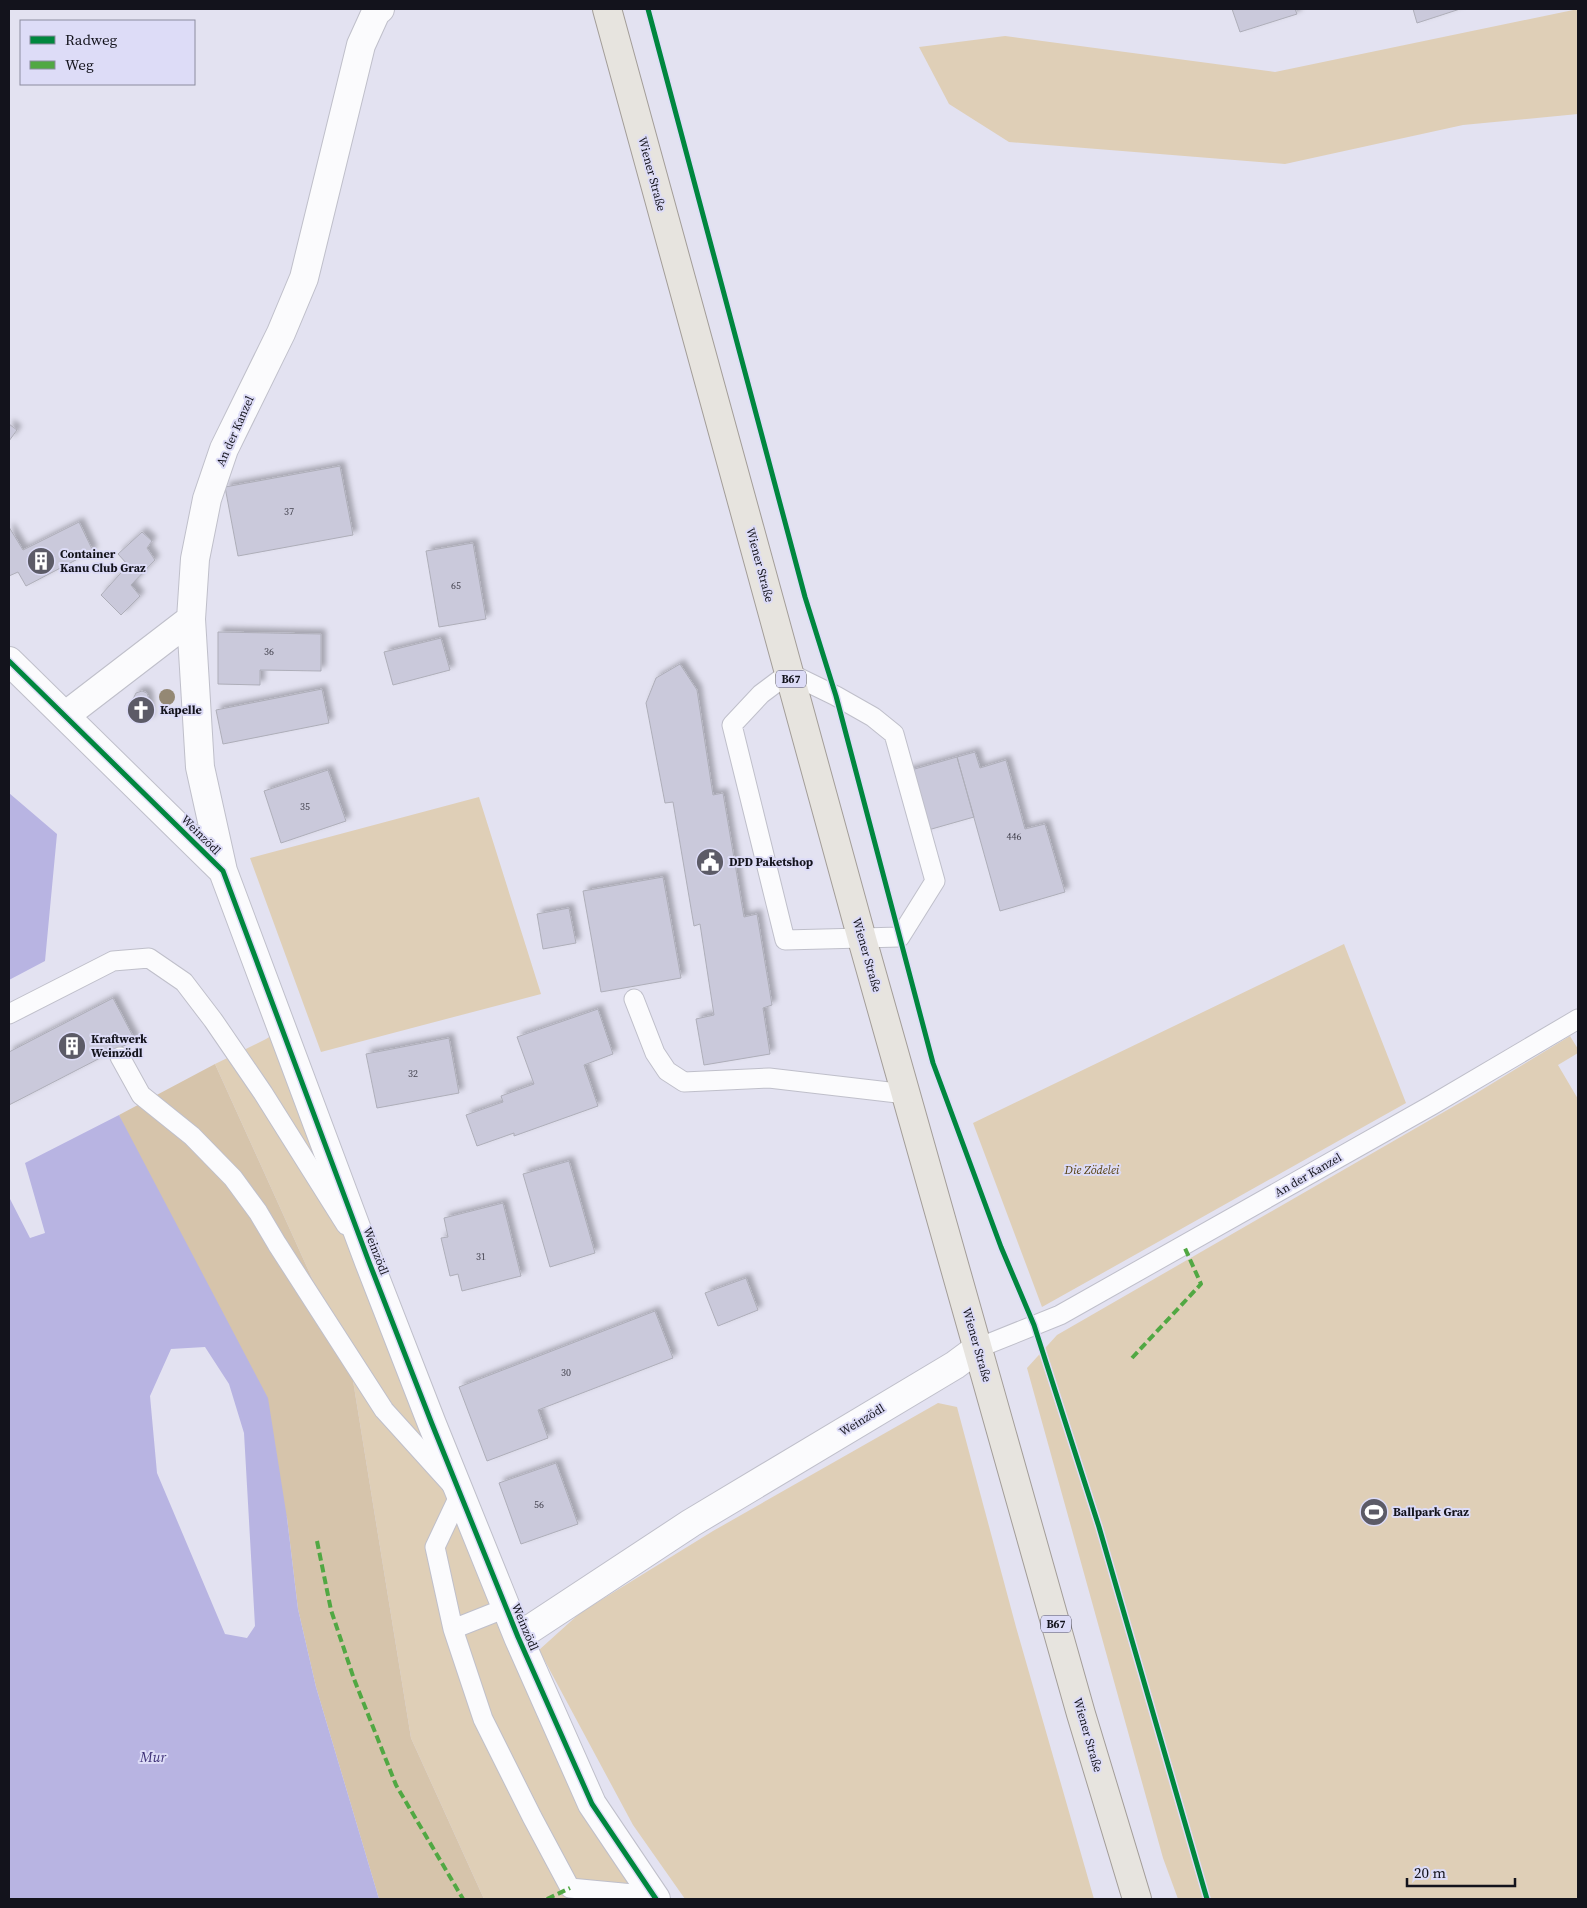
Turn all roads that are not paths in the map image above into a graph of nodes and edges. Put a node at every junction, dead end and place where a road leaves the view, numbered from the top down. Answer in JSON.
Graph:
{"nodes":[{"id":1,"x":380,"y":9,"type":"edge"},
{"id":2,"x":607,"y":9,"type":"edge"},
{"id":3,"x":191,"y":619,"type":"junction"},
{"id":4,"x":9,"y":660,"type":"edge"},
{"id":5,"x":789,"y":673,"type":"junction"},
{"id":6,"x":66,"y":716,"type":"junction"},
{"id":7,"x":223,"y":871,"type":"junction"},
{"id":8,"x":862,"y":939,"type":"junction"},
{"id":9,"x":634,"y":999,"type":"dead end"},
{"id":10,"x":9,"y":1014,"type":"edge"},
{"id":11,"x":1578,"y":1019,"type":"edge"},
{"id":12,"x":120,"y":1057,"type":"dead end"},
{"id":13,"x":906,"y":1094,"type":"junction"},
{"id":14,"x":369,"y":1262,"type":"junction"},
{"id":15,"x":978,"y":1348,"type":"junction"},
{"id":16,"x":460,"y":1494,"type":"junction"},
{"id":17,"x":506,"y":1608,"type":"junction"},
{"id":18,"x":453,"y":1629,"type":"junction"},
{"id":19,"x":518,"y":1637,"type":"junction"},
{"id":20,"x":655,"y":1897,"type":"edge"},
{"id":21,"x":1137,"y":1899,"type":"edge"}],
"edges":[{"from":1,"to":3,"type":"street","name":"An der Kanzel"},
{"from":2,"to":5,"type":"main road","name":"Wiener Straße","number":"B67"},
{"from":3,"to":6,"type":"street"},
{"from":3,"to":7,"type":"street","name":"An der Kanzel"},
{"from":4,"to":6,"type":"street","name":"Weinzödl"},
{"from":5,"to":8,"type":"main road","name":"Wiener Straße","number":"B67"},
{"from":5,"to":8,"type":"lane"},
{"from":5,"to":8,"type":"lane"},
{"from":6,"to":7,"type":"street","name":"Weinzödl"},
{"from":7,"to":14,"type":"street","name":"Weinzödl"},
{"from":8,"to":13,"type":"main road","name":"Wiener Straße","number":"B67"},
{"from":9,"to":13,"type":"lane"},
{"from":10,"to":14,"type":"lane"},
{"from":11,"to":15,"type":"lane","name":"An der Kanzel"},
{"from":12,"to":16,"type":"lane"},
{"from":13,"to":15,"type":"main road","name":"Wiener Straße","number":"B67"},
{"from":14,"to":16,"type":"street","name":"Weinzödl"},
{"from":15,"to":19,"type":"street","name":"Weinzödl"},
{"from":15,"to":21,"type":"main road","name":"Wiener Straße","number":"B67"},
{"from":16,"to":17,"type":"street","name":"Weinzödl"},
{"from":16,"to":18,"type":"lane"},
{"from":17,"to":18,"type":"lane"},
{"from":17,"to":19,"type":"street","name":"Weinzödl"},
{"from":18,"to":20,"type":"lane"},
{"from":19,"to":20,"type":"street","name":"Weinzödl"}]}
